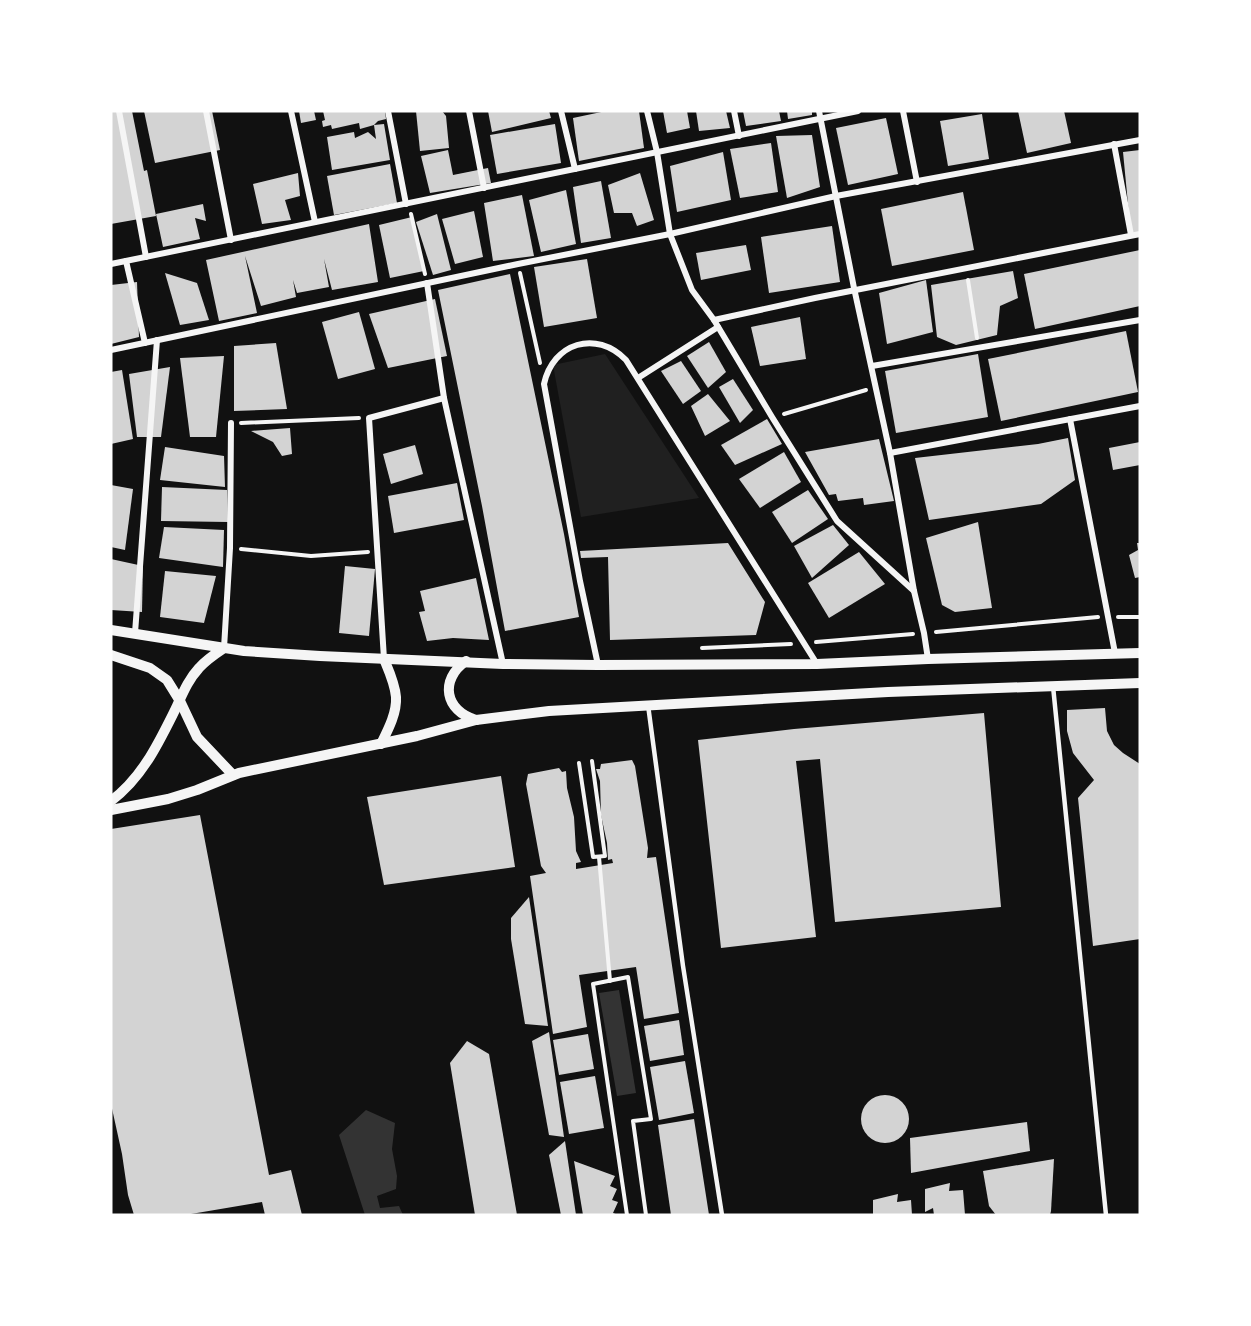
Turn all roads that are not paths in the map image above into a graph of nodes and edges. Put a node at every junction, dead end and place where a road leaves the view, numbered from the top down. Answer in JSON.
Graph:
{"nodes":[{"id":1,"x":119,"y":111,"type":"edge"},
{"id":2,"x":206,"y":111,"type":"edge"},
{"id":3,"x":291,"y":111,"type":"edge"},
{"id":4,"x":388,"y":111,"type":"edge"},
{"id":5,"x":469,"y":111,"type":"edge"},
{"id":6,"x":561,"y":111,"type":"edge"},
{"id":7,"x":647,"y":111,"type":"edge"},
{"id":8,"x":734,"y":111,"type":"edge"},
{"id":9,"x":819,"y":111,"type":"edge"},
{"id":10,"x":858,"y":111,"type":"edge"},
{"id":11,"x":903,"y":111,"type":"edge"},
{"id":12,"x":821,"y":119,"type":"junction"},
{"id":13,"x":739,"y":136,"type":"junction"},
{"id":14,"x":1140,"y":140,"type":"edge"},
{"id":15,"x":1114,"y":144,"type":"junction"},
{"id":16,"x":657,"y":152,"type":"junction"},
{"id":17,"x":575,"y":169,"type":"junction"},
{"id":18,"x":917,"y":182,"type":"junction"},
{"id":19,"x":484,"y":188,"type":"junction"},
{"id":20,"x":836,"y":196,"type":"junction"},
{"id":21,"x":406,"y":204,"type":"junction"},
{"id":22,"x":315,"y":222,"type":"junction"},
{"id":23,"x":670,"y":234,"type":"junction"},
{"id":24,"x":1140,"y":234,"type":"edge"},
{"id":25,"x":1131,"y":235,"type":"junction"},
{"id":26,"x":231,"y":240,"type":"junction"},
{"id":27,"x":146,"y":257,"type":"junction"},
{"id":28,"x":126,"y":261,"type":"junction"},
{"id":29,"x":111,"y":264,"type":"edge"},
{"id":30,"x":427,"y":283,"type":"junction"},
{"id":31,"x":855,"y":290,"type":"junction"},
{"id":32,"x":714,"y":320,"type":"junction"},
{"id":33,"x":1140,"y":320,"type":"edge"},
{"id":34,"x":718,"y":327,"type":"junction"},
{"id":35,"x":157,"y":340,"type":"junction"},
{"id":36,"x":145,"y":343,"type":"junction"},
{"id":37,"x":111,"y":350,"type":"edge"},
{"id":38,"x":872,"y":366,"type":"junction"},
{"id":39,"x":638,"y":378,"type":"junction"},
{"id":40,"x":444,"y":398,"type":"junction"},
{"id":41,"x":1140,"y":406,"type":"edge"},
{"id":42,"x":1070,"y":419,"type":"junction"},
{"id":43,"x":231,"y":423,"type":"road end"},
{"id":44,"x":890,"y":453,"type":"junction"},
{"id":45,"x":914,"y":591,"type":"junction"},
{"id":46,"x":111,"y":630,"type":"edge"},
{"id":47,"x":135,"y":633,"type":"junction"},
{"id":48,"x":224,"y":648,"type":"junction"},
{"id":49,"x":1115,"y":653,"type":"junction"},
{"id":50,"x":1140,"y":653,"type":"edge"},
{"id":51,"x":111,"y":655,"type":"edge"},
{"id":52,"x":384,"y":659,"type":"junction"},
{"id":53,"x":928,"y":659,"type":"junction"},
{"id":54,"x":466,"y":661,"type":"junction"},
{"id":55,"x":503,"y":664,"type":"junction"},
{"id":56,"x":817,"y":664,"type":"junction"},
{"id":57,"x":598,"y":665,"type":"junction"},
{"id":58,"x":1140,"y":683,"type":"edge"},
{"id":59,"x":1053,"y":685,"type":"junction"},
{"id":60,"x":180,"y":701,"type":"junction"},
{"id":61,"x":648,"y":705,"type":"junction"},
{"id":62,"x":476,"y":720,"type":"junction"},
{"id":63,"x":381,"y":744,"type":"junction"},
{"id":64,"x":233,"y":775,"type":"junction"},
{"id":65,"x":111,"y":801,"type":"edge"},
{"id":66,"x":111,"y":810,"type":"edge"},
{"id":67,"x":722,"y":1215,"type":"edge"},
{"id":68,"x":1106,"y":1215,"type":"edge"}],
"edges":[{"from":1,"to":27,"type":"street"},
{"from":2,"to":26,"type":"street"},
{"from":3,"to":22,"type":"street"},
{"from":4,"to":21,"type":"street"},
{"from":5,"to":19,"type":"street"},
{"from":6,"to":17,"type":"street"},
{"from":7,"to":16,"type":"street"},
{"from":8,"to":13,"type":"street"},
{"from":9,"to":12,"type":"street"},
{"from":10,"to":12,"type":"street"},
{"from":11,"to":18,"type":"street"},
{"from":12,"to":13,"type":"street"},
{"from":12,"to":20,"type":"street"},
{"from":13,"to":16,"type":"street"},
{"from":14,"to":15,"type":"street"},
{"from":15,"to":18,"type":"street"},
{"from":15,"to":25,"type":"street"},
{"from":16,"to":17,"type":"street"},
{"from":16,"to":23,"type":"street"},
{"from":17,"to":19,"type":"street"},
{"from":18,"to":20,"type":"street"},
{"from":19,"to":21,"type":"street"},
{"from":20,"to":23,"type":"street"},
{"from":20,"to":31,"type":"street"},
{"from":21,"to":22,"type":"street"},
{"from":22,"to":26,"type":"street"},
{"from":23,"to":30,"type":"street"},
{"from":23,"to":32,"type":"street"},
{"from":24,"to":25,"type":"street"},
{"from":25,"to":31,"type":"street"},
{"from":26,"to":27,"type":"street"},
{"from":27,"to":28,"type":"street"},
{"from":28,"to":29,"type":"street"},
{"from":28,"to":36,"type":"street"},
{"from":30,"to":35,"type":"street"},
{"from":30,"to":40,"type":"street"},
{"from":31,"to":32,"type":"street"},
{"from":31,"to":38,"type":"street"},
{"from":32,"to":34,"type":"street"},
{"from":33,"to":38,"type":"street"},
{"from":34,"to":39,"type":"street"},
{"from":34,"to":45,"type":"street"},
{"from":35,"to":36,"type":"street"},
{"from":35,"to":47,"type":"street"},
{"from":36,"to":37,"type":"street"},
{"from":38,"to":44,"type":"street"},
{"from":39,"to":56,"type":"street"},
{"from":39,"to":57,"type":"street"},
{"from":40,"to":52,"type":"street"},
{"from":40,"to":55,"type":"street"},
{"from":41,"to":42,"type":"street"},
{"from":42,"to":44,"type":"street"},
{"from":42,"to":49,"type":"street"},
{"from":43,"to":48,"type":"street"},
{"from":44,"to":45,"type":"street"},
{"from":45,"to":53,"type":"street"},
{"from":46,"to":47,"type":"street"},
{"from":47,"to":48,"type":"street"},
{"from":48,"to":52,"type":"street"},
{"from":48,"to":60,"type":"street"},
{"from":49,"to":50,"type":"street"},
{"from":49,"to":53,"type":"street"},
{"from":51,"to":60,"type":"street"},
{"from":52,"to":54,"type":"street"},
{"from":52,"to":63,"type":"street"},
{"from":53,"to":56,"type":"street"},
{"from":54,"to":55,"type":"street"},
{"from":54,"to":62,"type":"street"},
{"from":55,"to":57,"type":"street"},
{"from":56,"to":57,"type":"street"},
{"from":58,"to":59,"type":"street"},
{"from":59,"to":61,"type":"street"},
{"from":59,"to":68,"type":"lane"},
{"from":60,"to":64,"type":"street"},
{"from":60,"to":65,"type":"street"},
{"from":61,"to":62,"type":"street"},
{"from":61,"to":67,"type":"lane"},
{"from":62,"to":63,"type":"street"},
{"from":63,"to":64,"type":"street"},
{"from":64,"to":66,"type":"street"}]}
